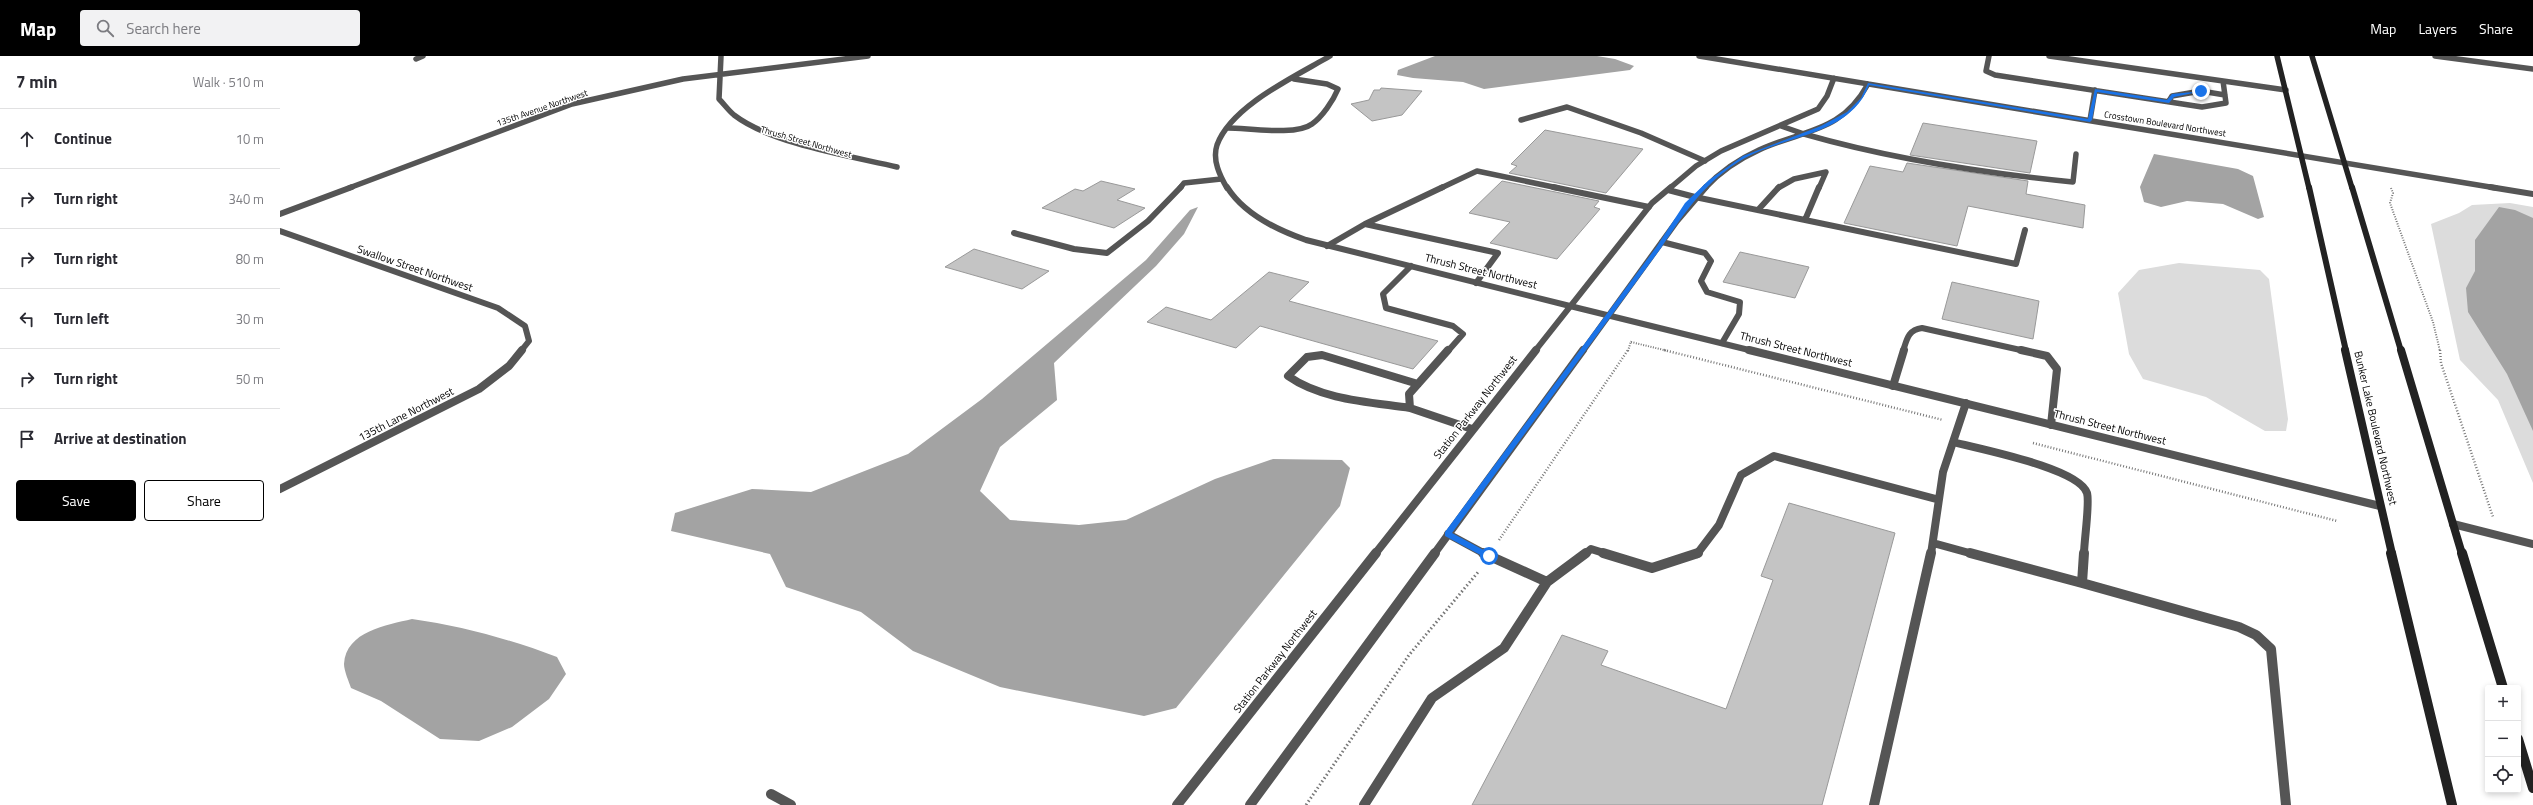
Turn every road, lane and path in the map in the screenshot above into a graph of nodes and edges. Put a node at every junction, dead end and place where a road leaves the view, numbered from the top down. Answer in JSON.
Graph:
{"nodes":[{"id":1,"x":423,"y":56,"type":"edge"},
{"id":2,"x":721,"y":56,"type":"edge"},
{"id":3,"x":868,"y":56,"type":"edge"},
{"id":4,"x":1330,"y":56,"type":"edge"},
{"id":5,"x":1699,"y":56,"type":"edge"},
{"id":6,"x":1989,"y":56,"type":"edge"},
{"id":7,"x":2049,"y":56,"type":"edge"},
{"id":8,"x":2277,"y":56,"type":"edge"},
{"id":9,"x":2312,"y":56,"type":"edge"},
{"id":10,"x":2435,"y":56,"type":"edge"},
{"id":11,"x":416,"y":59,"type":"dead end"},
{"id":12,"x":2533,"y":69,"type":"edge"},
{"id":13,"x":720,"y":74,"type":"junction"},
{"id":14,"x":1834,"y":78,"type":"junction"},
{"id":15,"x":1294,"y":79,"type":"junction"},
{"id":16,"x":2223,"y":81,"type":"junction"},
{"id":17,"x":1868,"y":84,"type":"junction"},
{"id":18,"x":2095,"y":90,"type":"junction"},
{"id":19,"x":2286,"y":90,"type":"junction"},
{"id":20,"x":2225,"y":95,"type":"junction"},
{"id":21,"x":2169,"y":101,"type":"junction"},
{"id":22,"x":1522,"y":120,"type":"dead end"},
{"id":23,"x":2090,"y":120,"type":"junction"},
{"id":24,"x":1781,"y":126,"type":"junction"},
{"id":25,"x":1228,"y":128,"type":"junction"},
{"id":26,"x":1804,"y":134,"type":"junction"},
{"id":27,"x":2076,"y":154,"type":"dead end"},
{"id":28,"x":2302,"y":156,"type":"junction"},
{"id":29,"x":1705,"y":161,"type":"junction"},
{"id":30,"x":2346,"y":163,"type":"junction"},
{"id":31,"x":897,"y":167,"type":"dead end"},
{"id":32,"x":1222,"y":181,"type":"junction"},
{"id":33,"x":2389,"y":184,"type":"dead end"},
{"id":34,"x":1668,"y":190,"type":"junction"},
{"id":35,"x":2533,"y":194,"type":"edge"},
{"id":36,"x":1695,"y":197,"type":"junction"},
{"id":37,"x":1648,"y":207,"type":"junction"},
{"id":38,"x":1758,"y":210,"type":"junction"},
{"id":39,"x":280,"y":214,"type":"edge"},
{"id":40,"x":1805,"y":220,"type":"junction"},
{"id":41,"x":1365,"y":224,"type":"junction"},
{"id":42,"x":2025,"y":230,"type":"dead end"},
{"id":43,"x":280,"y":231,"type":"edge"},
{"id":44,"x":1014,"y":233,"type":"dead end"},
{"id":45,"x":1662,"y":242,"type":"junction"},
{"id":46,"x":1327,"y":246,"type":"junction"},
{"id":47,"x":1411,"y":266,"type":"junction"},
{"id":48,"x":1476,"y":282,"type":"junction"},
{"id":49,"x":1570,"y":306,"type":"junction"},
{"id":50,"x":1608,"y":315,"type":"junction"},
{"id":51,"x":529,"y":341,"type":"joint"},
{"id":52,"x":1722,"y":343,"type":"junction"},
{"id":53,"x":1418,"y":384,"type":"junction"},
{"id":54,"x":1893,"y":386,"type":"junction"},
{"id":55,"x":1966,"y":404,"type":"junction"},
{"id":56,"x":1410,"y":408,"type":"junction"},
{"id":57,"x":2051,"y":425,"type":"junction"},
{"id":58,"x":1472,"y":430,"type":"junction"},
{"id":59,"x":1953,"y":442,"type":"junction"},
{"id":60,"x":280,"y":489,"type":"edge"},
{"id":61,"x":1936,"y":499,"type":"junction"},
{"id":62,"x":2380,"y":506,"type":"junction"},
{"id":63,"x":2453,"y":524,"type":"junction"},
{"id":64,"x":1448,"y":534,"type":"junction"},
{"id":65,"x":2499,"y":536,"type":"junction"},
{"id":66,"x":1933,"y":543,"type":"junction"},
{"id":67,"x":2533,"y":544,"type":"edge"},
{"id":68,"x":1547,"y":582,"type":"junction"},
{"id":69,"x":2082,"y":583,"type":"junction"},
{"id":70,"x":2502,"y":685,"type":"edge"},
{"id":71,"x":2521,"y":749,"type":"edge"},
{"id":72,"x":2533,"y":788,"type":"edge"},
{"id":73,"x":771,"y":794,"type":"dead end"},
{"id":74,"x":791,"y":805,"type":"edge"},
{"id":75,"x":1177,"y":805,"type":"edge"},
{"id":76,"x":1250,"y":805,"type":"edge"},
{"id":77,"x":1364,"y":805,"type":"edge"},
{"id":78,"x":1874,"y":805,"type":"edge"},
{"id":79,"x":2286,"y":805,"type":"edge"},
{"id":80,"x":2452,"y":805,"type":"edge"}],
"edges":[{"from":1,"to":11,"type":"street"},
{"from":2,"to":13,"type":"street","name":"Thrush Street Northwest"},
{"from":3,"to":13,"type":"street","name":"135th Avenue Northwest"},
{"from":4,"to":15,"type":"street"},
{"from":5,"to":14,"type":"street","name":"Crosstown Boulevard Northwest"},
{"from":6,"to":18,"type":"street"},
{"from":7,"to":16,"type":"street"},
{"from":8,"to":19,"type":"main road","name":"Bunker Lake Boulevard Northwest"},
{"from":9,"to":30,"type":"main road"},
{"from":10,"to":12,"type":"street"},
{"from":13,"to":31,"type":"street","name":"Thrush Street Northwest"},
{"from":13,"to":39,"type":"street","name":"135th Avenue Northwest"},
{"from":14,"to":17,"type":"street","name":"Crosstown Boulevard Northwest"},
{"from":14,"to":24,"type":"street","name":"Station Parkway Northwest"},
{"from":15,"to":25,"type":"street"},
{"from":15,"to":25,"type":"street"},
{"from":16,"to":19,"type":"street"},
{"from":16,"to":20,"type":"street"},
{"from":17,"to":23,"type":"street","name":"Crosstown Boulevard Northwest"},
{"from":17,"to":26,"type":"street"},
{"from":18,"to":21,"type":"street"},
{"from":18,"to":23,"type":"street"},
{"from":19,"to":28,"type":"main road","name":"Bunker Lake Boulevard Northwest"},
{"from":20,"to":21,"type":"street"},
{"from":20,"to":21,"type":"street"},
{"from":22,"to":29,"type":"street"},
{"from":23,"to":28,"type":"street","name":"Crosstown Boulevard Northwest"},
{"from":24,"to":26,"type":"street"},
{"from":24,"to":29,"type":"street","name":"Station Parkway Northwest"},
{"from":25,"to":32,"type":"street"},
{"from":26,"to":27,"type":"street"},
{"from":26,"to":36,"type":"street"},
{"from":28,"to":30,"type":"street","name":"Crosstown Boulevard Northwest"},
{"from":28,"to":62,"type":"main road","name":"Bunker Lake Boulevard Northwest"},
{"from":29,"to":34,"type":"street","name":"Station Parkway Northwest"},
{"from":30,"to":35,"type":"street","name":"Crosstown Boulevard Northwest"},
{"from":30,"to":63,"type":"main road"},
{"from":32,"to":44,"type":"street"},
{"from":32,"to":46,"type":"street","name":"Thrush Street Northwest"},
{"from":33,"to":65,"type":"path"},
{"from":34,"to":36,"type":"street"},
{"from":34,"to":37,"type":"street","name":"Station Parkway Northwest"},
{"from":36,"to":38,"type":"street"},
{"from":36,"to":45,"type":"street"},
{"from":37,"to":41,"type":"street"},
{"from":37,"to":49,"type":"street","name":"Station Parkway Northwest"},
{"from":38,"to":40,"type":"street"},
{"from":38,"to":40,"type":"street"},
{"from":40,"to":42,"type":"street"},
{"from":41,"to":46,"type":"street"},
{"from":41,"to":48,"type":"street"},
{"from":43,"to":51,"type":"street","name":"Swallow Street Northwest"},
{"from":45,"to":50,"type":"street"},
{"from":45,"to":52,"type":"street"},
{"from":46,"to":47,"type":"street","name":"Thrush Street Northwest"},
{"from":47,"to":48,"type":"street","name":"Thrush Street Northwest"},
{"from":47,"to":53,"type":"street"},
{"from":48,"to":49,"type":"street","name":"Thrush Street Northwest"},
{"from":49,"to":50,"type":"street","name":"Thrush Street Northwest"},
{"from":49,"to":58,"type":"street","name":"Station Parkway Northwest"},
{"from":50,"to":52,"type":"street","name":"Thrush Street Northwest"},
{"from":50,"to":64,"type":"street"},
{"from":51,"to":60,"type":"street","name":"135th Lane Northwest"},
{"from":52,"to":54,"type":"street","name":"Thrush Street Northwest"},
{"from":53,"to":56,"type":"street"},
{"from":53,"to":56,"type":"street"},
{"from":54,"to":55,"type":"street","name":"Thrush Street Northwest"},
{"from":54,"to":57,"type":"street"},
{"from":55,"to":57,"type":"street","name":"Thrush Street Northwest"},
{"from":55,"to":59,"type":"street"},
{"from":56,"to":58,"type":"street"},
{"from":57,"to":62,"type":"street","name":"Thrush Street Northwest"},
{"from":58,"to":75,"type":"street","name":"Station Parkway Northwest"},
{"from":59,"to":61,"type":"street"},
{"from":59,"to":69,"type":"street"},
{"from":61,"to":66,"type":"street"},
{"from":61,"to":68,"type":"street"},
{"from":62,"to":80,"type":"main road","name":"Bunker Lake Boulevard Northwest"},
{"from":63,"to":65,"type":"street"},
{"from":63,"to":70,"type":"main road"},
{"from":64,"to":68,"type":"street"},
{"from":64,"to":76,"type":"street"},
{"from":65,"to":67,"type":"street"},
{"from":66,"to":69,"type":"street"},
{"from":66,"to":78,"type":"street"},
{"from":68,"to":77,"type":"street"},
{"from":69,"to":79,"type":"street"},
{"from":71,"to":72,"type":"main road"},
{"from":73,"to":74,"type":"street"}]}
